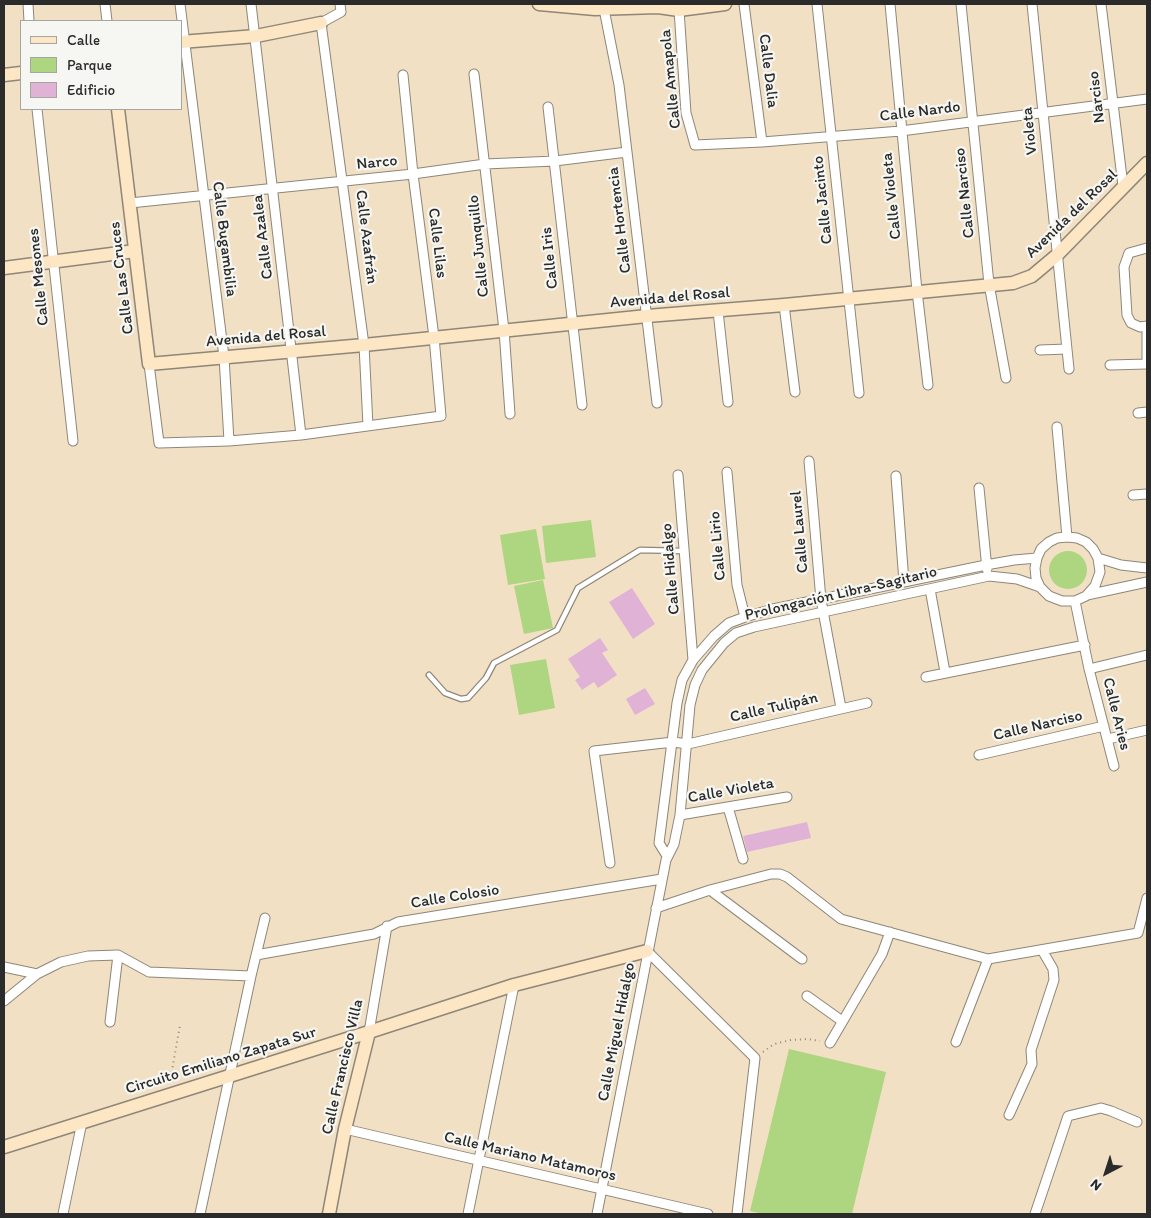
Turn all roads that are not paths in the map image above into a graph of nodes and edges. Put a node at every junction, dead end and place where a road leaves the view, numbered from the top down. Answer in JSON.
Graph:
{"nodes":[{"id":1,"x":28,"y":4,"type":"edge"},
{"id":2,"x":106,"y":4,"type":"edge"},
{"id":3,"x":180,"y":4,"type":"edge"},
{"id":4,"x":251,"y":4,"type":"edge"},
{"id":5,"x":340,"y":4,"type":"edge"},
{"id":6,"x":539,"y":4,"type":"edge"},
{"id":7,"x":718,"y":4,"type":"edge"},
{"id":8,"x":725,"y":4,"type":"edge"},
{"id":9,"x":744,"y":4,"type":"edge"},
{"id":10,"x":817,"y":4,"type":"edge"},
{"id":11,"x":890,"y":4,"type":"edge"},
{"id":12,"x":961,"y":4,"type":"edge"},
{"id":13,"x":1032,"y":4,"type":"edge"},
{"id":14,"x":1101,"y":4,"type":"edge"},
{"id":15,"x":658,"y":6,"type":"edge"},
{"id":16,"x":598,"y":7,"type":"edge"},
{"id":17,"x":679,"y":10,"type":"junction"},
{"id":18,"x":29,"y":20,"type":"edge"},
{"id":19,"x":107,"y":20,"type":"edge"},
{"id":20,"x":181,"y":20,"type":"edge"},
{"id":21,"x":321,"y":23,"type":"junction"},
{"id":22,"x":182,"y":29,"type":"edge"},
{"id":23,"x":256,"y":36,"type":"junction"},
{"id":24,"x":183,"y":42,"type":"edge"},
{"id":25,"x":20,"y":73,"type":"edge"},
{"id":26,"x":403,"y":74,"type":"dead end"},
{"id":27,"x":474,"y":74,"type":"dead end"},
{"id":28,"x":4,"y":75,"type":"edge"},
{"id":29,"x":1147,"y":99,"type":"edge"},
{"id":30,"x":1114,"y":103,"type":"junction"},
{"id":31,"x":548,"y":107,"type":"dead end"},
{"id":32,"x":37,"y":110,"type":"edge"},
{"id":33,"x":118,"y":110,"type":"edge"},
{"id":34,"x":1043,"y":112,"type":"junction"},
{"id":35,"x":973,"y":122,"type":"junction"},
{"id":36,"x":901,"y":131,"type":"junction"},
{"id":37,"x":831,"y":136,"type":"junction"},
{"id":38,"x":762,"y":142,"type":"junction"},
{"id":39,"x":695,"y":145,"type":"joint"},
{"id":40,"x":627,"y":152,"type":"junction"},
{"id":41,"x":555,"y":161,"type":"junction"},
{"id":42,"x":485,"y":164,"type":"junction"},
{"id":43,"x":1147,"y":164,"type":"edge"},
{"id":44,"x":413,"y":174,"type":"junction"},
{"id":45,"x":344,"y":181,"type":"junction"},
{"id":46,"x":1123,"y":186,"type":"junction"},
{"id":47,"x":272,"y":187,"type":"junction"},
{"id":48,"x":203,"y":195,"type":"junction"},
{"id":49,"x":130,"y":203,"type":"junction"},
{"id":50,"x":1147,"y":248,"type":"edge"},
{"id":51,"x":135,"y":251,"type":"junction"},
{"id":52,"x":1057,"y":255,"type":"junction"},
{"id":53,"x":52,"y":261,"type":"junction"},
{"id":54,"x":4,"y":268,"type":"edge"},
{"id":55,"x":989,"y":284,"type":"junction"},
{"id":56,"x":917,"y":291,"type":"junction"},
{"id":57,"x":848,"y":298,"type":"junction"},
{"id":58,"x":784,"y":305,"type":"junction"},
{"id":59,"x":718,"y":310,"type":"junction"},
{"id":60,"x":647,"y":316,"type":"junction"},
{"id":61,"x":573,"y":323,"type":"junction"},
{"id":62,"x":1147,"y":326,"type":"edge"},
{"id":63,"x":504,"y":330,"type":"junction"},
{"id":64,"x":434,"y":337,"type":"junction"},
{"id":65,"x":364,"y":345,"type":"junction"},
{"id":66,"x":1067,"y":349,"type":"junction"},
{"id":67,"x":1040,"y":350,"type":"dead end"},
{"id":68,"x":292,"y":351,"type":"junction"},
{"id":69,"x":224,"y":358,"type":"junction"},
{"id":70,"x":149,"y":364,"type":"junction"},
{"id":71,"x":1110,"y":365,"type":"dead end"},
{"id":72,"x":1069,"y":369,"type":"dead end"},
{"id":73,"x":1006,"y":378,"type":"dead end"},
{"id":74,"x":928,"y":385,"type":"dead end"},
{"id":75,"x":795,"y":392,"type":"dead end"},
{"id":76,"x":859,"y":393,"type":"dead end"},
{"id":77,"x":728,"y":402,"type":"dead end"},
{"id":78,"x":657,"y":403,"type":"dead end"},
{"id":79,"x":582,"y":405,"type":"dead end"},
{"id":80,"x":510,"y":414,"type":"dead end"},
{"id":81,"x":368,"y":426,"type":"junction"},
{"id":82,"x":1057,"y":428,"type":"dead end"},
{"id":83,"x":301,"y":434,"type":"junction"},
{"id":84,"x":73,"y":441,"type":"dead end"},
{"id":85,"x":229,"y":441,"type":"junction"},
{"id":86,"x":810,"y":461,"type":"dead end"},
{"id":87,"x":727,"y":472,"type":"dead end"},
{"id":88,"x":678,"y":475,"type":"dead end"},
{"id":89,"x":896,"y":476,"type":"dead end"},
{"id":90,"x":979,"y":488,"type":"dead end"},
{"id":91,"x":1147,"y":494,"type":"edge"},
{"id":92,"x":1133,"y":495,"type":"dead end"},
{"id":93,"x":1067,"y":537,"type":"junction"},
{"id":94,"x":684,"y":550,"type":"junction"},
{"id":95,"x":1036,"y":558,"type":"junction"},
{"id":96,"x":1098,"y":558,"type":"junction"},
{"id":97,"x":986,"y":565,"type":"junction"},
{"id":98,"x":1147,"y":568,"type":"edge"},
{"id":99,"x":989,"y":576,"type":"junction"},
{"id":100,"x":904,"y":582,"type":"junction"},
{"id":101,"x":1147,"y":582,"type":"edge"},
{"id":102,"x":1040,"y":587,"type":"junction"},
{"id":103,"x":930,"y":589,"type":"junction"},
{"id":104,"x":1086,"y":596,"type":"junction"},
{"id":105,"x":821,"y":600,"type":"junction"},
{"id":106,"x":1075,"y":601,"type":"junction"},
{"id":107,"x":823,"y":614,"type":"junction"},
{"id":108,"x":744,"y":617,"type":"junction"},
{"id":109,"x":1085,"y":645,"type":"junction"},
{"id":110,"x":1147,"y":655,"type":"edge"},
{"id":111,"x":692,"y":660,"type":"junction"},
{"id":112,"x":1089,"y":669,"type":"junction"},
{"id":113,"x":945,"y":672,"type":"junction"},
{"id":114,"x":429,"y":675,"type":"dead end"},
{"id":115,"x":926,"y":677,"type":"dead end"},
{"id":116,"x":867,"y":703,"type":"dead end"},
{"id":117,"x":841,"y":708,"type":"junction"},
{"id":118,"x":1104,"y":726,"type":"junction"},
{"id":119,"x":1147,"y":730,"type":"edge"},
{"id":120,"x":1108,"y":739,"type":"junction"},
{"id":121,"x":673,"y":742,"type":"junction"},
{"id":122,"x":688,"y":744,"type":"junction"},
{"id":123,"x":979,"y":755,"type":"dead end"},
{"id":124,"x":1114,"y":766,"type":"dead end"},
{"id":125,"x":787,"y":797,"type":"dead end"},
{"id":126,"x":728,"y":807,"type":"junction"},
{"id":127,"x":680,"y":815,"type":"junction"},
{"id":128,"x":666,"y":856,"type":"junction"},
{"id":129,"x":743,"y":859,"type":"dead end"},
{"id":130,"x":610,"y":863,"type":"dead end"},
{"id":131,"x":662,"y":879,"type":"junction"},
{"id":132,"x":710,"y":890,"type":"junction"},
{"id":133,"x":1147,"y":898,"type":"edge"},
{"id":134,"x":656,"y":908,"type":"junction"},
{"id":135,"x":265,"y":918,"type":"dead end"},
{"id":136,"x":387,"y":926,"type":"junction"},
{"id":137,"x":890,"y":932,"type":"junction"},
{"id":138,"x":1042,"y":950,"type":"junction"},
{"id":139,"x":648,"y":951,"type":"junction"},
{"id":140,"x":118,"y":955,"type":"junction"},
{"id":141,"x":256,"y":955,"type":"junction"},
{"id":142,"x":802,"y":959,"type":"dead end"},
{"id":143,"x":988,"y":959,"type":"junction"},
{"id":144,"x":4,"y":967,"type":"edge"},
{"id":145,"x":37,"y":974,"type":"junction"},
{"id":146,"x":251,"y":976,"type":"junction"},
{"id":147,"x":514,"y":985,"type":"junction"},
{"id":148,"x":807,"y":996,"type":"dead end"},
{"id":149,"x":4,"y":1001,"type":"edge"},
{"id":150,"x":842,"y":1021,"type":"junction"},
{"id":151,"x":110,"y":1022,"type":"dead end"},
{"id":152,"x":369,"y":1032,"type":"junction"},
{"id":153,"x":956,"y":1042,"type":"dead end"},
{"id":154,"x":830,"y":1043,"type":"road end"},
{"id":155,"x":230,"y":1075,"type":"junction"},
{"id":156,"x":1009,"y":1115,"type":"dead end"},
{"id":157,"x":82,"y":1122,"type":"junction"},
{"id":158,"x":1137,"y":1122,"type":"dead end"},
{"id":159,"x":345,"y":1129,"type":"junction"},
{"id":160,"x":4,"y":1146,"type":"edge"},
{"id":161,"x":479,"y":1160,"type":"junction"},
{"id":162,"x":602,"y":1189,"type":"junction"},
{"id":163,"x":63,"y":1214,"type":"edge"},
{"id":164,"x":200,"y":1214,"type":"edge"},
{"id":165,"x":329,"y":1214,"type":"edge"},
{"id":166,"x":468,"y":1214,"type":"edge"},
{"id":167,"x":596,"y":1214,"type":"edge"},
{"id":168,"x":708,"y":1214,"type":"edge"},
{"id":169,"x":737,"y":1214,"type":"edge"},
{"id":170,"x":1035,"y":1214,"type":"edge"}],
"edges":[{"from":1,"to":18,"type":"street"},
{"from":2,"to":19,"type":"street"},
{"from":3,"to":20,"type":"street","name":"Calle Bugambilia"},
{"from":4,"to":23,"type":"street","name":"Calle Azalea"},
{"from":5,"to":21,"type":"street"},
{"from":6,"to":16,"type":"street"},
{"from":7,"to":8,"type":"street"},
{"from":7,"to":17,"type":"street"},
{"from":9,"to":38,"type":"street","name":"Calle Dalia"},
{"from":10,"to":37,"type":"street","name":"Calle Jacinto"},
{"from":11,"to":36,"type":"street","name":"Calle Violeta"},
{"from":12,"to":35,"type":"street","name":"Calle Narciso"},
{"from":13,"to":34,"type":"street","name":"Violeta"},
{"from":14,"to":30,"type":"street","name":"Narciso"},
{"from":15,"to":16,"type":"street"},
{"from":15,"to":17,"type":"street"},
{"from":16,"to":40,"type":"street"},
{"from":17,"to":39,"type":"street","name":"Calle Amapola"},
{"from":21,"to":23,"type":"street"},
{"from":21,"to":45,"type":"street","name":"Calle Azafrán"},
{"from":22,"to":24,"type":"street","name":"Calle Bugambilia"},
{"from":23,"to":24,"type":"street"},
{"from":23,"to":47,"type":"street","name":"Calle Azalea"},
{"from":24,"to":48,"type":"street","name":"Calle Bugambilia"},
{"from":25,"to":28,"type":"street"},
{"from":26,"to":44,"type":"street","name":"Calle Lilas"},
{"from":27,"to":42,"type":"street","name":"Calle Junquillo"},
{"from":29,"to":30,"type":"street","name":"Calle Nardo"},
{"from":30,"to":34,"type":"street","name":"Calle Nardo"},
{"from":30,"to":46,"type":"street","name":"Narciso"},
{"from":31,"to":41,"type":"street","name":"Calle Iris"},
{"from":32,"to":53,"type":"street","name":"Calle Mesones"},
{"from":33,"to":49,"type":"street","name":"Calle Las Cruces"},
{"from":34,"to":35,"type":"street","name":"Calle Nardo"},
{"from":34,"to":52,"type":"street","name":"Violeta"},
{"from":35,"to":36,"type":"street","name":"Calle Nardo"},
{"from":35,"to":55,"type":"street","name":"Calle Narciso"},
{"from":36,"to":37,"type":"street","name":"Calle Nardo"},
{"from":36,"to":56,"type":"street","name":"Calle Violeta"},
{"from":37,"to":38,"type":"street","name":"Calle Nardo"},
{"from":37,"to":57,"type":"street","name":"Calle Jacinto"},
{"from":38,"to":39,"type":"street","name":"Calle Nardo"},
{"from":40,"to":41,"type":"street","name":"Narco"},
{"from":40,"to":60,"type":"street","name":"Calle Hortencia"},
{"from":41,"to":42,"type":"street","name":"Narco"},
{"from":41,"to":61,"type":"street","name":"Calle Iris"},
{"from":42,"to":44,"type":"street","name":"Narco"},
{"from":42,"to":63,"type":"street","name":"Calle Junquillo"},
{"from":43,"to":46,"type":"street","name":"Avenida del Rosal"},
{"from":44,"to":45,"type":"street","name":"Narco"},
{"from":44,"to":64,"type":"street","name":"Calle Lilas"},
{"from":45,"to":47,"type":"street","name":"Narco"},
{"from":45,"to":65,"type":"street","name":"Calle Azafrán"},
{"from":46,"to":52,"type":"street","name":"Avenida del Rosal"},
{"from":47,"to":48,"type":"street","name":"Narco"},
{"from":47,"to":68,"type":"street","name":"Calle Azalea"},
{"from":48,"to":49,"type":"street","name":"Narco"},
{"from":48,"to":69,"type":"street","name":"Calle Bugambilia"},
{"from":49,"to":51,"type":"street","name":"Calle Las Cruces"},
{"from":50,"to":62,"type":"street"},
{"from":51,"to":53,"type":"street"},
{"from":51,"to":70,"type":"street","name":"Calle Las Cruces"},
{"from":52,"to":55,"type":"street","name":"Avenida del Rosal"},
{"from":52,"to":66,"type":"street","name":"Violeta"},
{"from":53,"to":54,"type":"street"},
{"from":53,"to":84,"type":"street","name":"Calle Mesones"},
{"from":55,"to":56,"type":"street","name":"Avenida del Rosal"},
{"from":55,"to":73,"type":"street","name":"Calle Narciso"},
{"from":56,"to":57,"type":"street","name":"Avenida del Rosal"},
{"from":56,"to":74,"type":"street","name":"Calle Violeta"},
{"from":57,"to":58,"type":"street","name":"Avenida del Rosal"},
{"from":57,"to":76,"type":"street","name":"Calle Jacinto"},
{"from":58,"to":59,"type":"street","name":"Avenida del Rosal"},
{"from":58,"to":75,"type":"street"},
{"from":59,"to":60,"type":"street","name":"Avenida del Rosal"},
{"from":59,"to":77,"type":"street"},
{"from":60,"to":61,"type":"street","name":"Avenida del Rosal"},
{"from":60,"to":78,"type":"street","name":"Calle Hortencia"},
{"from":61,"to":63,"type":"street","name":"Avenida del Rosal"},
{"from":61,"to":79,"type":"street","name":"Calle Iris"},
{"from":62,"to":71,"type":"street"},
{"from":63,"to":64,"type":"street","name":"Avenida del Rosal"},
{"from":63,"to":80,"type":"street","name":"Calle Junquillo"},
{"from":64,"to":65,"type":"street","name":"Avenida del Rosal"},
{"from":64,"to":81,"type":"street","name":"Calle Lilas"},
{"from":65,"to":68,"type":"street","name":"Avenida del Rosal"},
{"from":65,"to":81,"type":"street","name":"Calle Azafrán"},
{"from":66,"to":67,"type":"street"},
{"from":66,"to":72,"type":"street","name":"Violeta"},
{"from":68,"to":69,"type":"street","name":"Avenida del Rosal"},
{"from":68,"to":83,"type":"street","name":"Calle Azalea"},
{"from":69,"to":70,"type":"street","name":"Avenida del Rosal"},
{"from":69,"to":85,"type":"street","name":"Calle Bugambilia"},
{"from":70,"to":85,"type":"street","name":"Calle Las Cruces"},
{"from":81,"to":83,"type":"street"},
{"from":82,"to":93,"type":"street"},
{"from":83,"to":85,"type":"street"},
{"from":86,"to":105,"type":"street","name":"Calle Laurel"},
{"from":87,"to":108,"type":"street","name":"Calle Lirio"},
{"from":88,"to":94,"type":"street","name":"Calle Hidalgo"},
{"from":89,"to":100,"type":"street"},
{"from":90,"to":97,"type":"street"},
{"from":91,"to":92,"type":"street"},
{"from":93,"to":95,"type":"street"},
{"from":93,"to":96,"type":"street"},
{"from":94,"to":111,"type":"street","name":"Calle Hidalgo"},
{"from":94,"to":114,"type":"lane"},
{"from":95,"to":97,"type":"street","name":"Prolongación Libra-Sagitario"},
{"from":95,"to":102,"type":"street"},
{"from":96,"to":98,"type":"street"},
{"from":96,"to":104,"type":"street"},
{"from":97,"to":99,"type":"street"},
{"from":97,"to":100,"type":"street","name":"Prolongación Libra-Sagitario"},
{"from":99,"to":102,"type":"street","name":"Prolongación Libra-Sagitario"},
{"from":99,"to":103,"type":"street","name":"Prolongación Libra-Sagitario"},
{"from":100,"to":105,"type":"street","name":"Prolongación Libra-Sagitario"},
{"from":101,"to":104,"type":"street"},
{"from":102,"to":106,"type":"street"},
{"from":103,"to":107,"type":"street","name":"Prolongación Libra-Sagitario"},
{"from":103,"to":113,"type":"street"},
{"from":104,"to":106,"type":"street"},
{"from":105,"to":107,"type":"street","name":"Calle Laurel"},
{"from":105,"to":108,"type":"street","name":"Prolongación Libra-Sagitario"},
{"from":106,"to":109,"type":"street","name":"Calle Aries"},
{"from":107,"to":117,"type":"street","name":"Calle Laurel"},
{"from":107,"to":122,"type":"street","name":"Prolongación Libra-Sagitario"},
{"from":108,"to":111,"type":"street","name":"Prolongación Libra-Sagitario"},
{"from":109,"to":112,"type":"street","name":"Calle Aries"},
{"from":109,"to":113,"type":"street"},
{"from":110,"to":112,"type":"street","name":"Calle Aries"},
{"from":111,"to":121,"type":"street","name":"Prolongación Libra-Sagitario"},
{"from":112,"to":118,"type":"street","name":"Calle Aries"},
{"from":113,"to":115,"type":"street"},
{"from":116,"to":117,"type":"street","name":"Calle Tulipán"},
{"from":117,"to":122,"type":"street","name":"Calle Tulipán"},
{"from":118,"to":120,"type":"street","name":"Calle Aries"},
{"from":118,"to":123,"type":"street","name":"Calle Narciso"},
{"from":119,"to":120,"type":"street"},
{"from":120,"to":124,"type":"street","name":"Calle Aries"},
{"from":121,"to":122,"type":"street"},
{"from":121,"to":128,"type":"street","name":"Prolongación Libra-Sagitario"},
{"from":121,"to":130,"type":"street"},
{"from":122,"to":127,"type":"street","name":"Prolongación Libra-Sagitario"},
{"from":125,"to":126,"type":"street","name":"Calle Violeta"},
{"from":126,"to":127,"type":"street","name":"Calle Violeta"},
{"from":126,"to":129,"type":"street"},
{"from":127,"to":128,"type":"street","name":"Prolongación Libra-Sagitario"},
{"from":128,"to":131,"type":"street","name":"Calle Miguel Hidalgo"},
{"from":131,"to":134,"type":"street","name":"Calle Miguel Hidalgo"},
{"from":131,"to":136,"type":"street","name":"Calle Colosio"},
{"from":132,"to":134,"type":"street"},
{"from":132,"to":137,"type":"street"},
{"from":132,"to":142,"type":"street"},
{"from":133,"to":138,"type":"street"},
{"from":134,"to":139,"type":"street","name":"Calle Miguel Hidalgo"},
{"from":135,"to":141,"type":"street"},
{"from":136,"to":141,"type":"street","name":"Calle Colosio"},
{"from":136,"to":152,"type":"street","name":"Calle Francisco Villa"},
{"from":137,"to":143,"type":"street"},
{"from":137,"to":150,"type":"street"},
{"from":138,"to":143,"type":"street"},
{"from":138,"to":156,"type":"street"},
{"from":139,"to":147,"type":"street","name":"Circuito Emiliano Zapata Sur"},
{"from":139,"to":162,"type":"street","name":"Calle Miguel Hidalgo"},
{"from":139,"to":169,"type":"street"},
{"from":140,"to":145,"type":"street"},
{"from":140,"to":146,"type":"street"},
{"from":140,"to":151,"type":"street"},
{"from":141,"to":146,"type":"street"},
{"from":143,"to":153,"type":"street"},
{"from":144,"to":145,"type":"street"},
{"from":145,"to":149,"type":"street"},
{"from":146,"to":155,"type":"street"},
{"from":147,"to":152,"type":"street","name":"Circuito Emiliano Zapata Sur"},
{"from":147,"to":161,"type":"street"},
{"from":148,"to":150,"type":"street"},
{"from":150,"to":154,"type":"street"},
{"from":152,"to":155,"type":"street","name":"Circuito Emiliano Zapata Sur"},
{"from":152,"to":159,"type":"street","name":"Calle Francisco Villa"},
{"from":155,"to":157,"type":"street","name":"Circuito Emiliano Zapata Sur"},
{"from":155,"to":164,"type":"street"},
{"from":157,"to":160,"type":"street","name":"Circuito Emiliano Zapata Sur"},
{"from":157,"to":163,"type":"street"},
{"from":158,"to":170,"type":"street"},
{"from":159,"to":161,"type":"street","name":"Calle Mariano Matamoros"},
{"from":159,"to":165,"type":"street","name":"Calle Francisco Villa"},
{"from":161,"to":162,"type":"street","name":"Calle Mariano Matamoros"},
{"from":161,"to":166,"type":"street"},
{"from":162,"to":167,"type":"street","name":"Calle Miguel Hidalgo"},
{"from":162,"to":168,"type":"street","name":"Calle Mariano Matamoros"}]}
